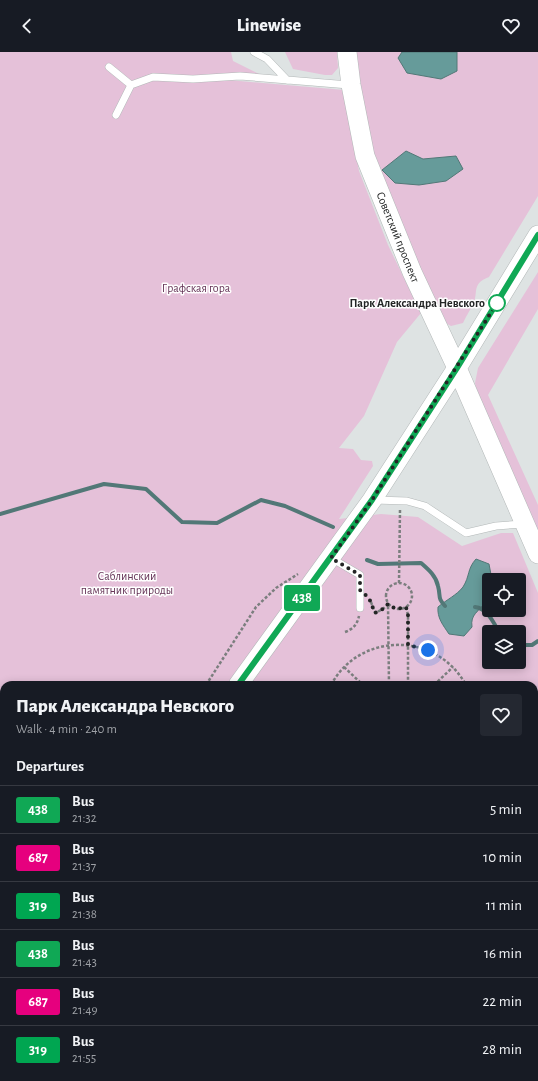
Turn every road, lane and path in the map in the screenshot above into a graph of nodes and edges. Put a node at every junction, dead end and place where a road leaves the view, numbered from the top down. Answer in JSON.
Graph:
{"nodes":[{"id":1,"x":254,"y":52,"type":"edge"},
{"id":2,"x":347,"y":52,"type":"edge"},
{"id":3,"x":109,"y":67,"type":"dead end"},
{"id":4,"x":287,"y":80,"type":"junction"},
{"id":5,"x":131,"y":85,"type":"junction"},
{"id":6,"x":352,"y":85,"type":"junction"},
{"id":7,"x":116,"y":115,"type":"dead end"},
{"id":8,"x":538,"y":235,"type":"edge"},
{"id":9,"x":457,"y":368,"type":"junction"},
{"id":10,"x":372,"y":500,"type":"junction"},
{"id":11,"x":400,"y":504,"type":"dead end"},
{"id":12,"x":524,"y":523,"type":"junction"},
{"id":13,"x":538,"y":554,"type":"edge"},
{"id":14,"x":331,"y":558,"type":"junction"},
{"id":15,"x":302,"y":572,"type":"dead end"},
{"id":16,"x":399,"y":583,"type":"junction"},
{"id":17,"x":360,"y":590,"type":"junction"},
{"id":18,"x":388,"y":604,"type":"junction"},
{"id":19,"x":406,"y":607,"type":"junction"},
{"id":20,"x":360,"y":608,"type":"joint"},
{"id":21,"x":345,"y":632,"type":"dead end"},
{"id":22,"x":388,"y":645,"type":"junction"},
{"id":23,"x":408,"y":645,"type":"junction"},
{"id":24,"x":344,"y":667,"type":"junction"},
{"id":25,"x":453,"y":667,"type":"junction"},
{"id":26,"x":209,"y":681,"type":"edge"},
{"id":27,"x":241,"y":681,"type":"edge"},
{"id":28,"x":334,"y":681,"type":"edge"},
{"id":29,"x":360,"y":681,"type":"edge"},
{"id":30,"x":389,"y":681,"type":"edge"},
{"id":31,"x":408,"y":681,"type":"edge"},
{"id":32,"x":438,"y":681,"type":"edge"},
{"id":33,"x":463,"y":681,"type":"edge"}],
"edges":[{"from":1,"to":4,"type":"lane"},
{"from":2,"to":6,"type":"main road","name":"Советский проспект"},
{"from":3,"to":5,"type":"lane"},
{"from":4,"to":5,"type":"lane"},
{"from":4,"to":6,"type":"lane"},
{"from":5,"to":7,"type":"lane"},
{"from":6,"to":9,"type":"main road","name":"Советский проспект"},
{"from":8,"to":9,"type":"main road"},
{"from":9,"to":10,"type":"main road"},
{"from":9,"to":12,"type":"main road","name":"Советский проспект"},
{"from":10,"to":12,"type":"lane"},
{"from":10,"to":14,"type":"main road"},
{"from":11,"to":16,"type":"path"},
{"from":12,"to":13,"type":"main road","name":"Советский проспект"},
{"from":14,"to":17,"type":"lane"},
{"from":14,"to":27,"type":"main road"},
{"from":15,"to":26,"type":"path"},
{"from":16,"to":18,"type":"path"},
{"from":16,"to":19,"type":"path"},
{"from":17,"to":18,"type":"path"},
{"from":17,"to":20,"type":"lane"},
{"from":18,"to":19,"type":"path"},
{"from":18,"to":22,"type":"path"},
{"from":19,"to":23,"type":"path"},
{"from":20,"to":21,"type":"path"},
{"from":22,"to":23,"type":"path"},
{"from":22,"to":24,"type":"path"},
{"from":22,"to":30,"type":"path"},
{"from":23,"to":25,"type":"path"},
{"from":23,"to":31,"type":"path"},
{"from":24,"to":28,"type":"path"},
{"from":24,"to":29,"type":"path"},
{"from":25,"to":32,"type":"path"},
{"from":25,"to":33,"type":"path"}]}
